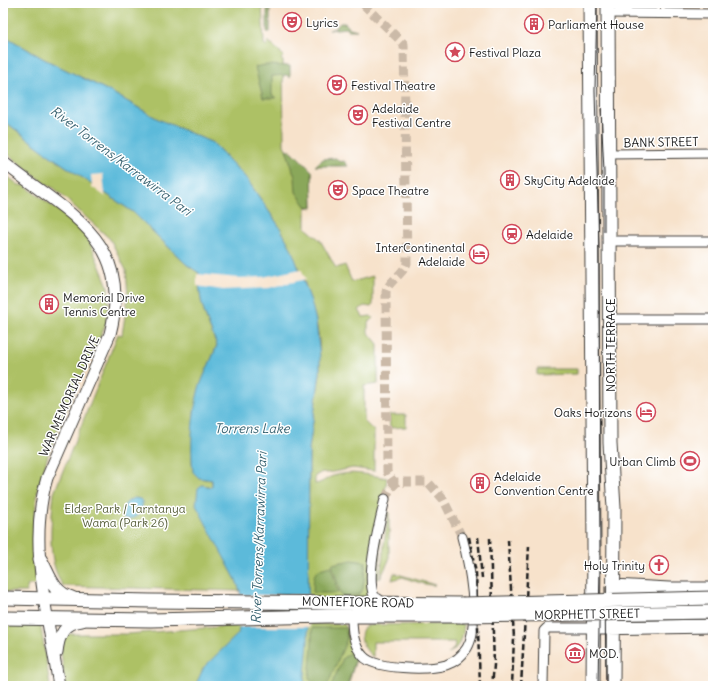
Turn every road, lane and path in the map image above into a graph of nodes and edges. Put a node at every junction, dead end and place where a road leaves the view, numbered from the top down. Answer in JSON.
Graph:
{"nodes":[{"id":1,"x":590,"y":3,"type":"edge"},
{"id":2,"x":608,"y":8,"type":"edge"},
{"id":3,"x":713,"y":14,"type":"edge"},
{"id":4,"x":713,"y":153,"type":"edge"},
{"id":5,"x":609,"y":154,"type":"junction"},
{"id":6,"x":3,"y":162,"type":"edge"},
{"id":7,"x":610,"y":241,"type":"junction"},
{"id":8,"x":713,"y":241,"type":"edge"},
{"id":9,"x":592,"y":319,"type":"junction"},
{"id":10,"x":610,"y":319,"type":"junction"},
{"id":11,"x":713,"y":319,"type":"edge"},
{"id":12,"x":385,"y":499,"type":"tunnel mouth"},
{"id":13,"x":462,"y":537,"type":"tunnel mouth"},
{"id":14,"x":614,"y":541,"type":"junction"},
{"id":15,"x":594,"y":554,"type":"junction"},
{"id":16,"x":40,"y":559,"type":"junction"},
{"id":17,"x":371,"y":585,"type":"junction"},
{"id":18,"x":614,"y":586,"type":"junction"},
{"id":19,"x":713,"y":589,"type":"edge"},
{"id":20,"x":3,"y":598,"type":"edge"},
{"id":21,"x":713,"y":598,"type":"edge"},
{"id":22,"x":44,"y":599,"type":"junction"},
{"id":23,"x":82,"y":600,"type":"junction"},
{"id":24,"x":358,"y":602,"type":"junction"},
{"id":25,"x":385,"y":603,"type":"junction"},
{"id":26,"x":462,"y":610,"type":"junction"},
{"id":27,"x":713,"y":612,"type":"edge"},
{"id":28,"x":352,"y":616,"type":"junction"},
{"id":29,"x":3,"y":618,"type":"edge"},
{"id":30,"x":48,"y":619,"type":"junction"},
{"id":31,"x":90,"y":620,"type":"junction"},
{"id":32,"x":713,"y":626,"type":"edge"},
{"id":33,"x":612,"y":627,"type":"junction"},
{"id":34,"x":593,"y":628,"type":"junction"},
{"id":35,"x":56,"y":662,"type":"junction"},
{"id":36,"x":59,"y":686,"type":"edge"},
{"id":37,"x":542,"y":686,"type":"edge"},
{"id":38,"x":593,"y":686,"type":"edge"},
{"id":39,"x":613,"y":686,"type":"edge"}],
"edges":[{"from":1,"to":9,"type":"main road","name":"NORTH TERRACE"},
{"from":2,"to":3,"type":"street"},
{"from":2,"to":5,"type":"main road","name":"NORTH TERRACE"},
{"from":4,"to":5,"type":"street","name":"BANK STREET"},
{"from":5,"to":7,"type":"main road","name":"NORTH TERRACE"},
{"from":6,"to":16,"type":"street","name":"WAR MEMORIAL DRIVE"},
{"from":7,"to":8,"type":"street"},
{"from":7,"to":10,"type":"main road","name":"NORTH TERRACE"},
{"from":9,"to":10,"type":"main road"},
{"from":9,"to":15,"type":"main road","name":"NORTH TERRACE"},
{"from":10,"to":11,"type":"street"},
{"from":10,"to":14,"type":"main road","name":"NORTH TERRACE"},
{"from":12,"to":17,"type":"street"},
{"from":13,"to":28,"type":"street"},
{"from":14,"to":15,"type":"main road"},
{"from":14,"to":18,"type":"main road","name":"NORTH TERRACE"},
{"from":15,"to":34,"type":"main road","name":"NORTH TERRACE"},
{"from":16,"to":22,"type":"street","name":"WAR MEMORIAL DRIVE"},
{"from":16,"to":23,"type":"main road"},
{"from":17,"to":24,"type":"street"},
{"from":17,"to":25,"type":"street"},
{"from":18,"to":19,"type":"main road"},
{"from":18,"to":33,"type":"main road","name":"NORTH TERRACE"},
{"from":20,"to":22,"type":"main road","name":"MONTEFIORE ROAD"},
{"from":21,"to":26,"type":"main road","name":"MONTEFIORE ROAD","bridge":true},
{"from":22,"to":23,"type":"main road","name":"MONTEFIORE ROAD"},
{"from":22,"to":30,"type":"street","name":"WAR MEMORIAL DRIVE"},
{"from":23,"to":24,"type":"main road","name":"MONTEFIORE ROAD"},
{"from":24,"to":25,"type":"main road","name":"MONTEFIORE ROAD"},
{"from":25,"to":26,"type":"main road","name":"MONTEFIORE ROAD"},
{"from":26,"to":27,"type":"main road","name":"MORPHETT STREET","bridge":true},
{"from":26,"to":28,"type":"main road","name":"MONTEFIORE ROAD"},
{"from":28,"to":31,"type":"main road","name":"MONTEFIORE ROAD"},
{"from":29,"to":30,"type":"main road","name":"MONTEFIORE ROAD"},
{"from":30,"to":31,"type":"main road","name":"MONTEFIORE ROAD"},
{"from":30,"to":35,"type":"street","name":"WAR MEMORIAL DRIVE"},
{"from":31,"to":35,"type":"street"},
{"from":32,"to":33,"type":"main road"},
{"from":33,"to":34,"type":"main road"},
{"from":33,"to":39,"type":"main road","name":"NORTH TERRACE"},
{"from":34,"to":37,"type":"street"},
{"from":34,"to":38,"type":"main road","name":"NORTH TERRACE"},
{"from":35,"to":36,"type":"street","name":"WAR MEMORIAL DRIVE"}]}
